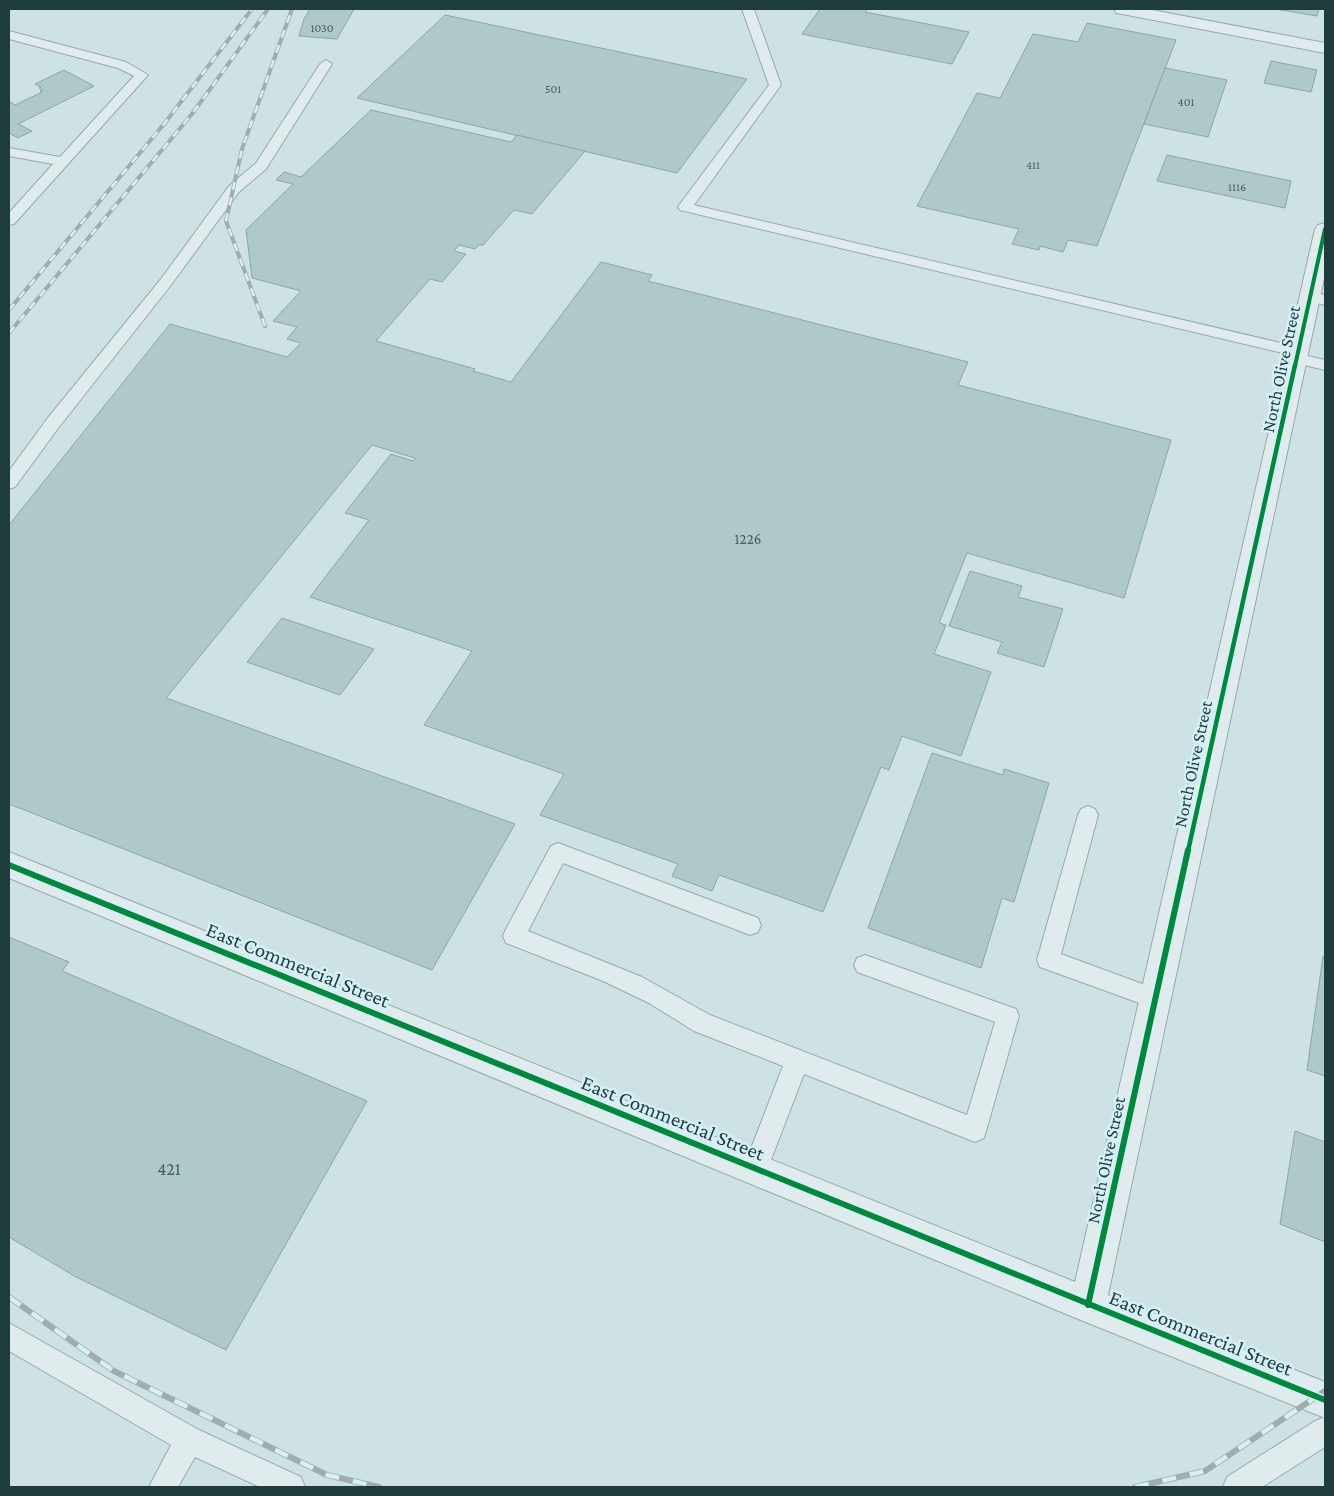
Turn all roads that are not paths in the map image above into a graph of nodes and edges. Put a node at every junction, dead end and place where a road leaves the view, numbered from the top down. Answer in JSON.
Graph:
{"nodes":[{"id":1,"x":748,"y":9,"type":"edge"},
{"id":2,"x":1122,"y":9,"type":"edge"},
{"id":3,"x":9,"y":35,"type":"edge"},
{"id":4,"x":1325,"y":48,"type":"edge"},
{"id":5,"x":326,"y":64,"type":"dead end"},
{"id":6,"x":9,"y":152,"type":"edge"},
{"id":7,"x":63,"y":162,"type":"junction"},
{"id":8,"x":9,"y":221,"type":"edge"},
{"id":9,"x":1325,"y":229,"type":"edge"},
{"id":10,"x":1318,"y":298,"type":"edge"},
{"id":11,"x":1298,"y":355,"type":"junction"},
{"id":12,"x":1325,"y":365,"type":"edge"},
{"id":13,"x":9,"y":483,"type":"edge"},
{"id":14,"x":1088,"y":815,"type":"dead end"},
{"id":15,"x":9,"y":865,"type":"edge"},
{"id":16,"x":750,"y":925,"type":"dead end"},
{"id":17,"x":865,"y":965,"type":"dead end"},
{"id":18,"x":1156,"y":999,"type":"junction"},
{"id":19,"x":797,"y":1061,"type":"junction"},
{"id":20,"x":755,"y":1169,"type":"junction"},
{"id":21,"x":1088,"y":1305,"type":"junction"},
{"id":22,"x":9,"y":1336,"type":"edge"},
{"id":23,"x":1325,"y":1400,"type":"edge"},
{"id":24,"x":1325,"y":1431,"type":"edge"},
{"id":25,"x":189,"y":1440,"type":"junction"},
{"id":26,"x":163,"y":1487,"type":"edge"},
{"id":27,"x":291,"y":1487,"type":"edge"},
{"id":28,"x":1237,"y":1487,"type":"edge"}],
"edges":[{"from":1,"to":11,"type":"lane"},
{"from":2,"to":4,"type":"street"},
{"from":3,"to":7,"type":"lane"},
{"from":5,"to":13,"type":"lane"},
{"from":6,"to":7,"type":"lane"},
{"from":7,"to":8,"type":"lane"},
{"from":9,"to":10,"type":"street","name":"North Olive Street"},
{"from":10,"to":11,"type":"street","name":"North Olive Street"},
{"from":11,"to":12,"type":"lane"},
{"from":11,"to":18,"type":"street","name":"North Olive Street"},
{"from":14,"to":18,"type":"lane"},
{"from":15,"to":20,"type":"street","name":"East Commercial Street"},
{"from":16,"to":19,"type":"lane"},
{"from":17,"to":19,"type":"lane"},
{"from":18,"to":21,"type":"street","name":"North Olive Street"},
{"from":19,"to":20,"type":"lane"},
{"from":20,"to":21,"type":"street","name":"East Commercial Street"},
{"from":21,"to":23,"type":"street","name":"East Commercial Street"},
{"from":22,"to":25,"type":"lane"},
{"from":24,"to":28,"type":"lane"},
{"from":25,"to":26,"type":"lane"},
{"from":25,"to":27,"type":"lane"}]}
